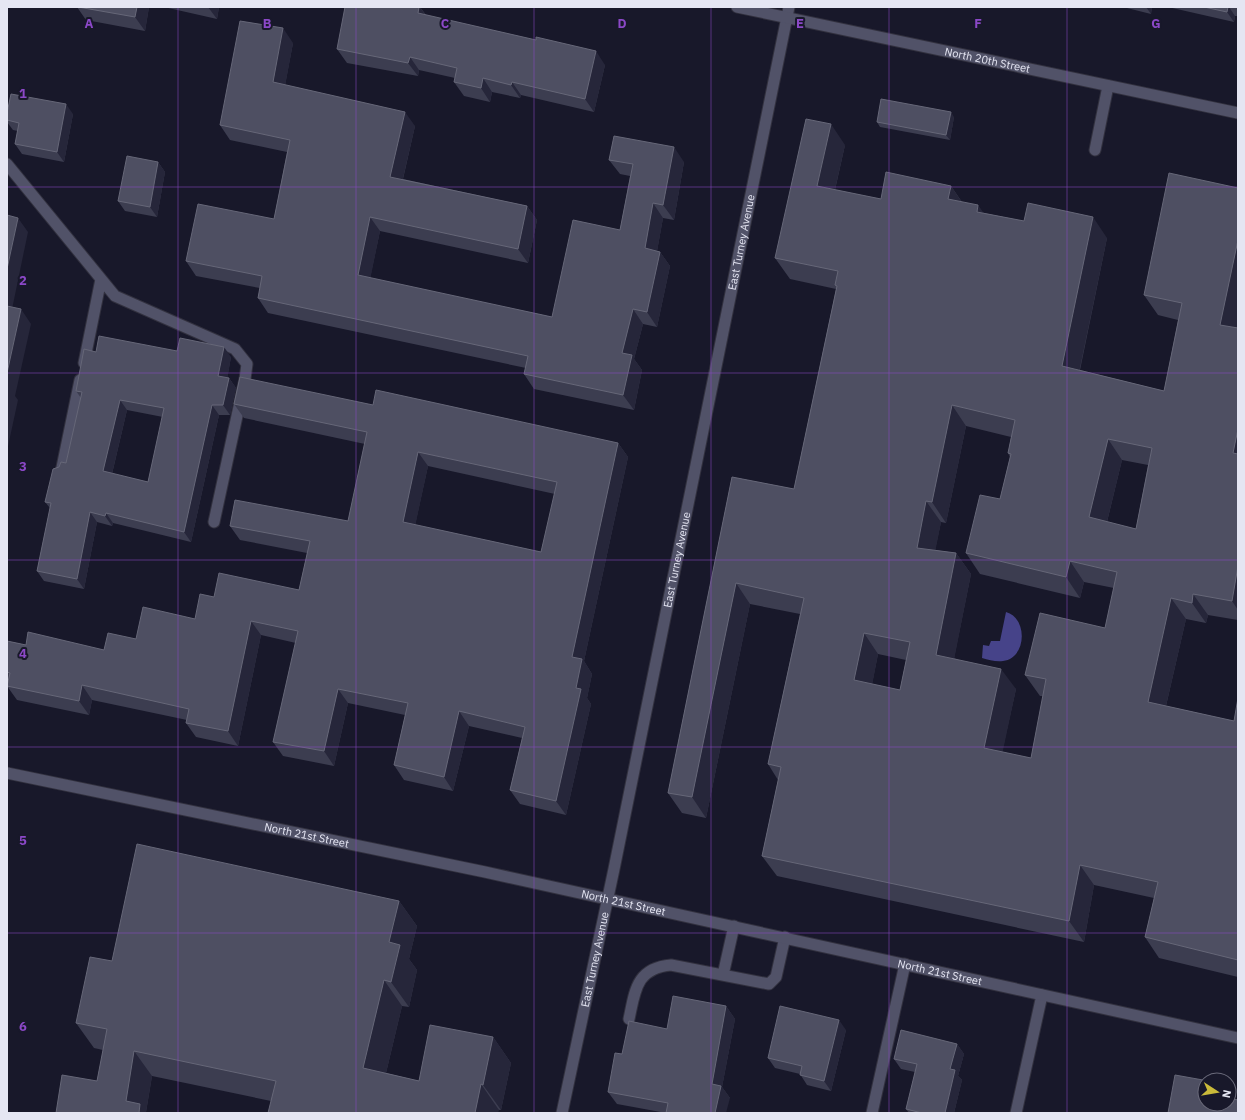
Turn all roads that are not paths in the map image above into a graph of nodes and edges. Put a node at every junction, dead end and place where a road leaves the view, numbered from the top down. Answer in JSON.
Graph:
{"nodes":[{"id":1,"x":737,"y":7,"type":"edge"},
{"id":2,"x":788,"y":12,"type":"edge"},
{"id":3,"x":1108,"y":86,"type":"junction"},
{"id":4,"x":1238,"y":113,"type":"edge"},
{"id":5,"x":1095,"y":150,"type":"dead end"},
{"id":6,"x":7,"y":164,"type":"edge"},
{"id":7,"x":101,"y":279,"type":"junction"},
{"id":8,"x":61,"y":472,"type":"edge"},
{"id":9,"x":214,"y":522,"type":"dead end"},
{"id":10,"x":7,"y":773,"type":"edge"},
{"id":11,"x":607,"y":900,"type":"junction"},
{"id":12,"x":734,"y":926,"type":"junction"},
{"id":13,"x":785,"y":937,"type":"junction"},
{"id":14,"x":905,"y":964,"type":"junction"},
{"id":15,"x":723,"y":975,"type":"junction"},
{"id":16,"x":1042,"y":995,"type":"junction"},
{"id":17,"x":629,"y":1019,"type":"dead end"},
{"id":18,"x":1238,"y":1038,"type":"edge"},
{"id":19,"x":562,"y":1113,"type":"edge"},
{"id":20,"x":872,"y":1113,"type":"edge"},
{"id":21,"x":1016,"y":1113,"type":"edge"}],
"edges":[{"from":1,"to":2,"type":"street","name":"North 20th Street"},
{"from":2,"to":3,"type":"street","name":"North 20th Street"},
{"from":2,"to":11,"type":"street","name":"East Turney Avenue"},
{"from":3,"to":4,"type":"street","name":"North 20th Street"},
{"from":3,"to":5,"type":"street"},
{"from":6,"to":7,"type":"street"},
{"from":7,"to":8,"type":"street"},
{"from":7,"to":9,"type":"street"},
{"from":10,"to":11,"type":"street","name":"North 21st Street"},
{"from":11,"to":12,"type":"street","name":"North 21st Street"},
{"from":11,"to":19,"type":"street","name":"East Turney Avenue"},
{"from":12,"to":13,"type":"street","name":"North 21st Street"},
{"from":12,"to":15,"type":"street"},
{"from":13,"to":14,"type":"street","name":"North 21st Street"},
{"from":13,"to":15,"type":"street"},
{"from":14,"to":16,"type":"street","name":"North 21st Street"},
{"from":14,"to":20,"type":"street"},
{"from":15,"to":17,"type":"street"},
{"from":16,"to":18,"type":"street","name":"North 21st Street"},
{"from":16,"to":21,"type":"street"}]}
